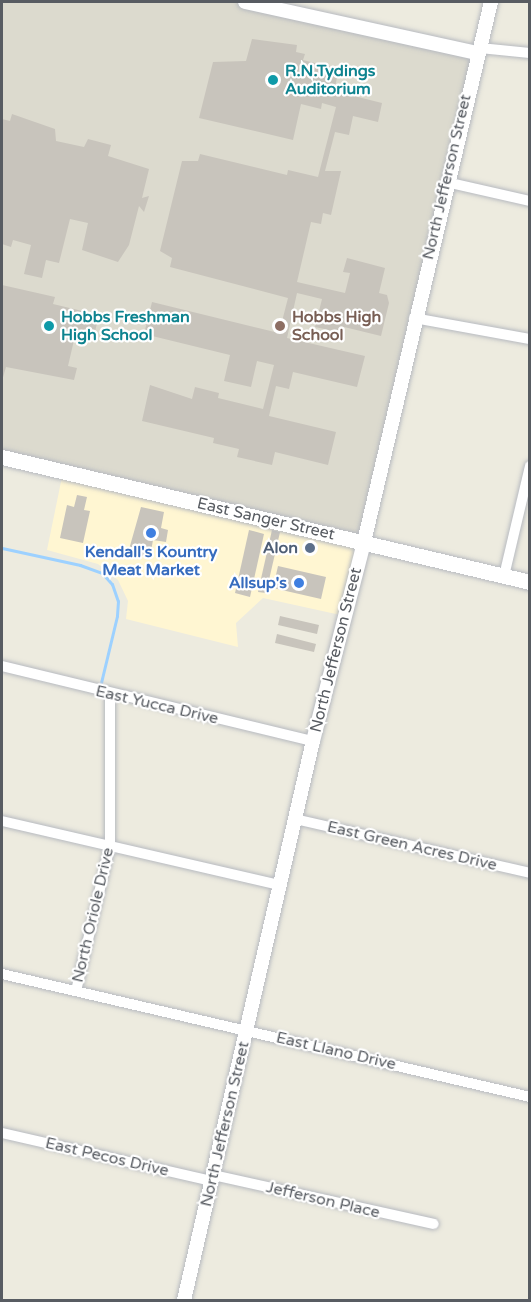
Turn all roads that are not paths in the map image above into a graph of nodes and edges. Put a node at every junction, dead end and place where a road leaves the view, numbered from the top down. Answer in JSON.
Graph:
{"nodes":[{"id":1,"x":246,"y":2,"type":"edge"},
{"id":2,"x":491,"y":2,"type":"edge"},
{"id":3,"x":269,"y":4,"type":"edge"},
{"id":4,"x":478,"y":51,"type":"junction"},
{"id":5,"x":530,"y":53,"type":"edge"},
{"id":6,"x":446,"y":182,"type":"junction"},
{"id":7,"x":530,"y":201,"type":"edge"},
{"id":8,"x":414,"y":318,"type":"junction"},
{"id":9,"x":530,"y":339,"type":"edge"},
{"id":10,"x":2,"y":457,"type":"edge"},
{"id":11,"x":530,"y":466,"type":"edge"},
{"id":12,"x":364,"y":542,"type":"junction"},
{"id":13,"x":504,"y":576,"type":"junction"},
{"id":14,"x":530,"y":582,"type":"edge"},
{"id":15,"x":2,"y":666,"type":"edge"},
{"id":16,"x":110,"y":694,"type":"junction"},
{"id":17,"x":313,"y":741,"type":"junction"},
{"id":18,"x":295,"y":819,"type":"junction"},
{"id":19,"x":2,"y":821,"type":"edge"},
{"id":20,"x":110,"y":846,"type":"junction"},
{"id":21,"x":530,"y":873,"type":"edge"},
{"id":22,"x":279,"y":885,"type":"junction"},
{"id":23,"x":2,"y":974,"type":"edge"},
{"id":24,"x":76,"y":991,"type":"junction"},
{"id":25,"x":246,"y":1030,"type":"junction"},
{"id":26,"x":530,"y":1097,"type":"edge"},
{"id":27,"x":2,"y":1132,"type":"edge"},
{"id":28,"x":212,"y":1178,"type":"junction"},
{"id":29,"x":434,"y":1224,"type":"dead end"},
{"id":30,"x":184,"y":1300,"type":"edge"}],
"edges":[{"from":1,"to":3,"type":"street"},
{"from":2,"to":4,"type":"street","name":"North Jefferson Street"},
{"from":3,"to":4,"type":"street"},
{"from":4,"to":5,"type":"street"},
{"from":4,"to":6,"type":"street","name":"North Jefferson Street"},
{"from":6,"to":7,"type":"street"},
{"from":6,"to":8,"type":"street","name":"North Jefferson Street"},
{"from":8,"to":9,"type":"street"},
{"from":8,"to":12,"type":"street","name":"North Jefferson Street"},
{"from":10,"to":12,"type":"main road","name":"East Sanger Street"},
{"from":11,"to":13,"type":"street"},
{"from":12,"to":13,"type":"main road","name":"East Sanger Street"},
{"from":12,"to":17,"type":"street","name":"North Jefferson Street"},
{"from":13,"to":14,"type":"main road","name":"East Sanger Street"},
{"from":15,"to":16,"type":"street","name":"East Yucca Drive"},
{"from":16,"to":17,"type":"street","name":"East Yucca Drive"},
{"from":16,"to":20,"type":"street","name":"North Oriole Drive"},
{"from":17,"to":18,"type":"street","name":"North Jefferson Street"},
{"from":18,"to":21,"type":"street","name":"East Green Acres Drive"},
{"from":18,"to":22,"type":"street","name":"North Jefferson Street"},
{"from":19,"to":20,"type":"street"},
{"from":20,"to":22,"type":"street"},
{"from":20,"to":24,"type":"street","name":"North Oriole Drive"},
{"from":22,"to":25,"type":"street","name":"North Jefferson Street"},
{"from":23,"to":24,"type":"street","name":"East Llano Drive"},
{"from":24,"to":25,"type":"street","name":"East Llano Drive"},
{"from":25,"to":26,"type":"street","name":"East Llano Drive"},
{"from":25,"to":28,"type":"street","name":"North Jefferson Street"},
{"from":27,"to":28,"type":"street","name":"East Pecos Drive"},
{"from":28,"to":29,"type":"street","name":"Jefferson Place"},
{"from":28,"to":30,"type":"street","name":"North Jefferson Street"}]}
